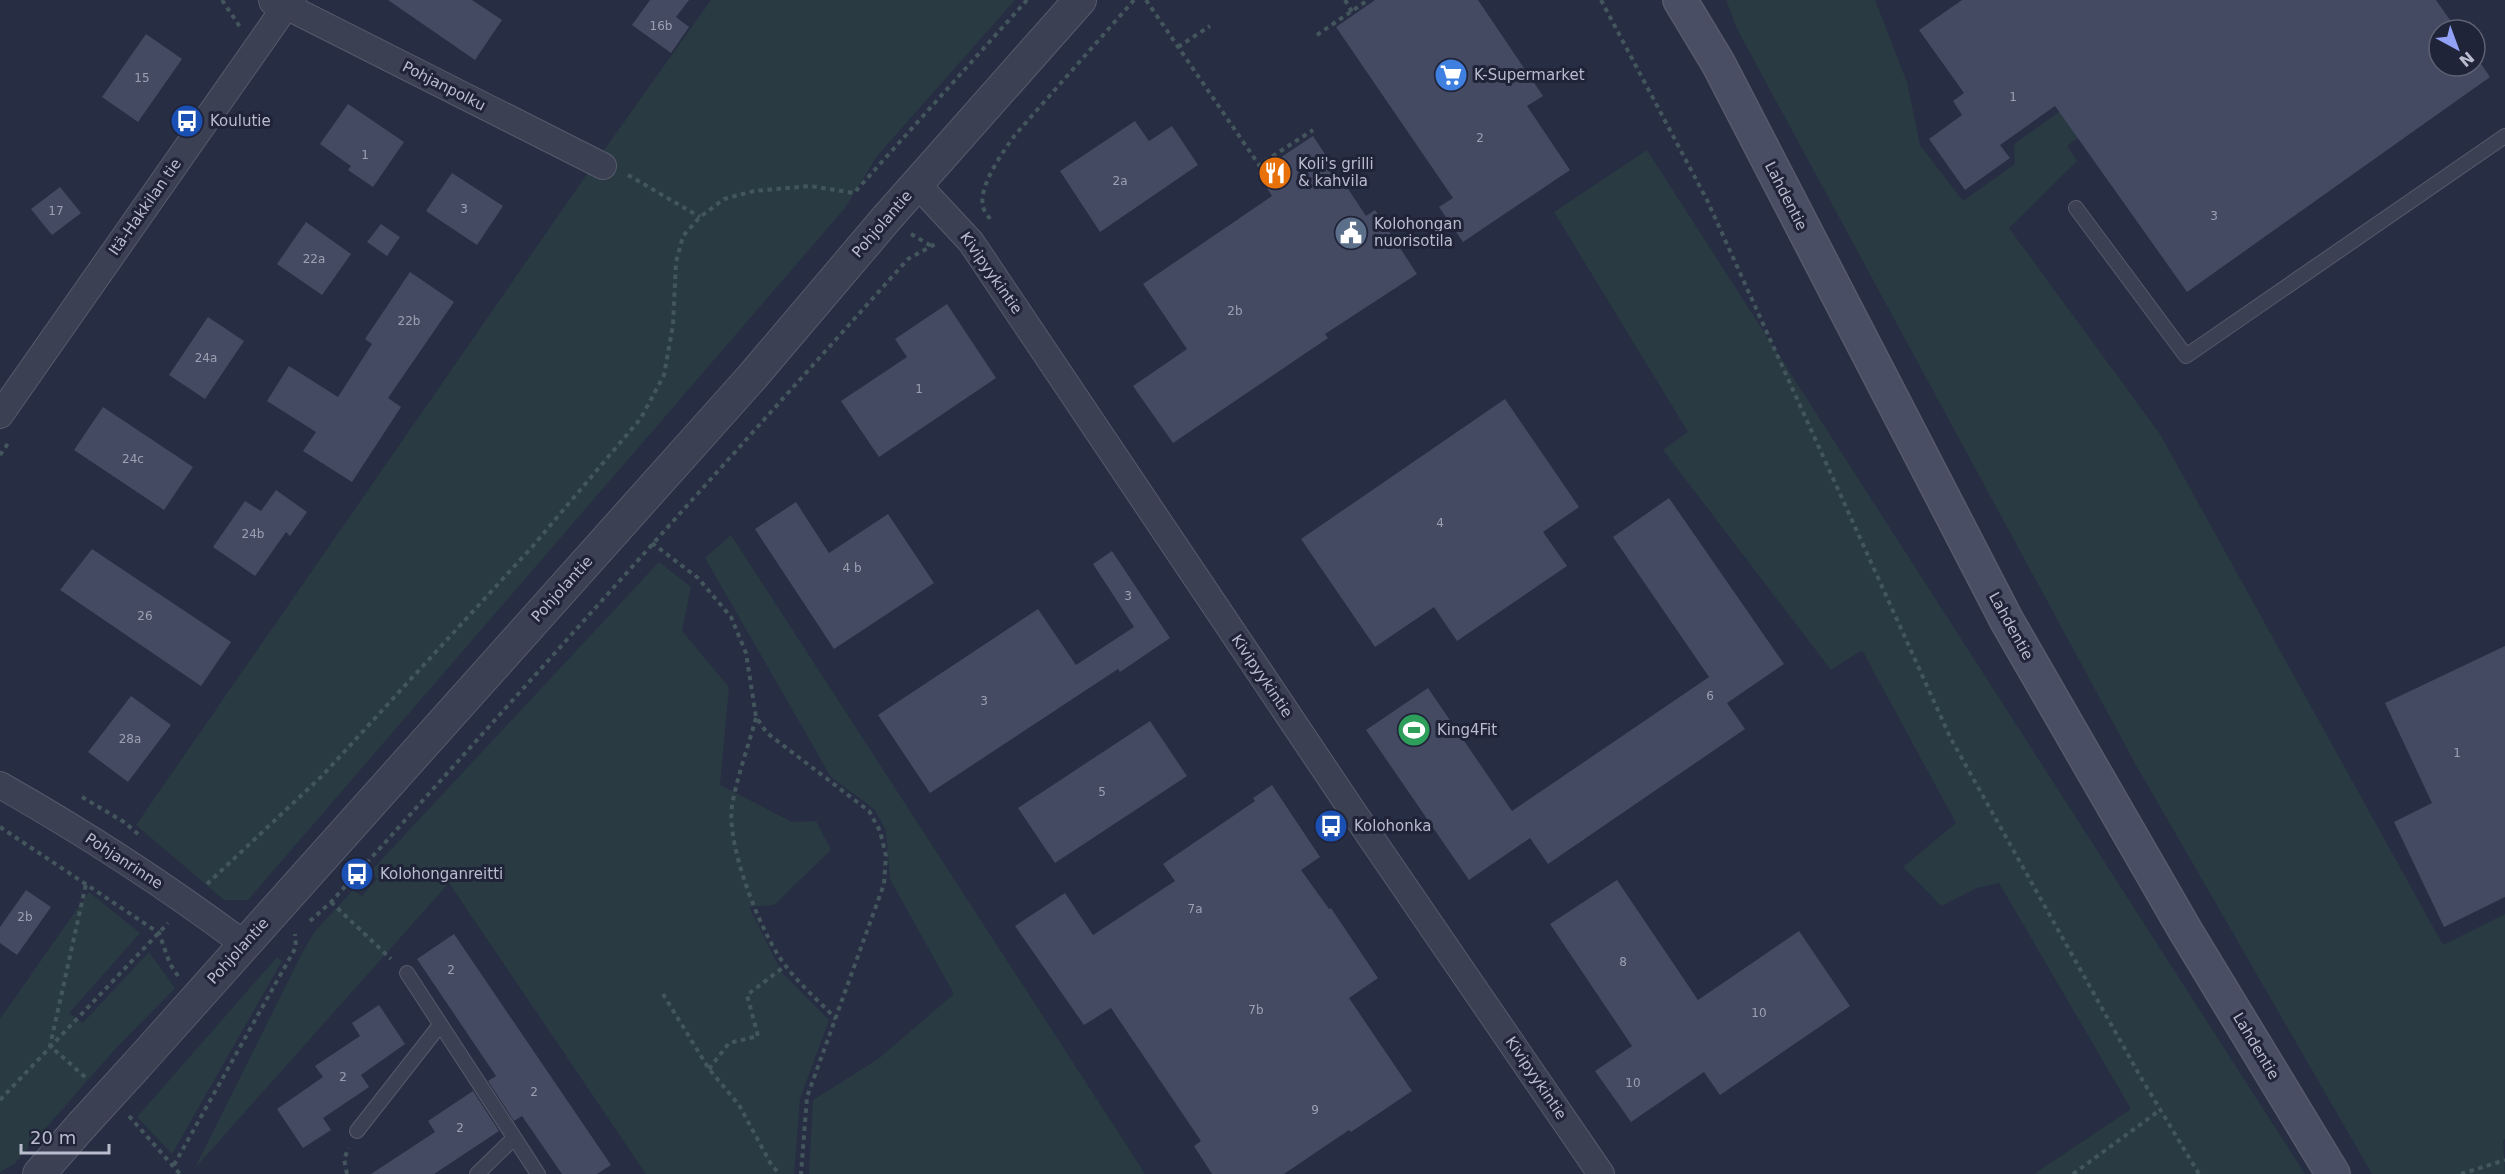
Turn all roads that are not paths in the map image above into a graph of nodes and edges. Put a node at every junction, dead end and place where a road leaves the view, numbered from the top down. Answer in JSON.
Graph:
{"nodes":[{"id":1,"x":1080,"y":0,"type":"edge"},
{"id":2,"x":1680,"y":0,"type":"edge"},
{"id":3,"x":1694,"y":0,"type":"edge"},
{"id":4,"x":284,"y":2,"type":"edge"},
{"id":5,"x":1718,"y":63,"type":"junction"},
{"id":6,"x":2505,"y":136,"type":"edge"},
{"id":7,"x":603,"y":166,"type":"road end"},
{"id":8,"x":916,"y":184,"type":"junction"},
{"id":9,"x":2076,"y":208,"type":"dead end"},
{"id":10,"x":0,"y":415,"type":"edge"},
{"id":11,"x":0,"y":785,"type":"edge"},
{"id":12,"x":244,"y":944,"type":"junction"},
{"id":13,"x":407,"y":973,"type":"road end"},
{"id":14,"x":440,"y":1024,"type":"junction"},
{"id":15,"x":357,"y":1131,"type":"dead end"},
{"id":16,"x":514,"y":1138,"type":"junction"},
{"id":17,"x":39,"y":1174,"type":"edge"},
{"id":18,"x":477,"y":1174,"type":"edge"},
{"id":19,"x":538,"y":1174,"type":"edge"},
{"id":20,"x":1601,"y":1174,"type":"edge"},
{"id":21,"x":2333,"y":1174,"type":"edge"}],
"edges":[{"from":1,"to":8,"type":"street","name":"Pohjolantie"},
{"from":2,"to":5,"type":"main road","name":"Lahdentie"},
{"from":3,"to":5,"type":"main road","name":"Lahdentie"},
{"from":4,"to":7,"type":"street","name":"Pohjanpolku"},
{"from":4,"to":10,"type":"street","name":"Itä-Hakkilan tie"},
{"from":5,"to":21,"type":"main road","name":"Lahdentie"},
{"from":6,"to":9,"type":"lane"},
{"from":8,"to":12,"type":"street","name":"Pohjolantie"},
{"from":8,"to":20,"type":"street","name":"Kivipyykintie"},
{"from":11,"to":12,"type":"street","name":"Pohjanrinne"},
{"from":12,"to":17,"type":"street","name":"Pohjolantie","bridge":true},
{"from":13,"to":14,"type":"lane"},
{"from":14,"to":15,"type":"lane"},
{"from":14,"to":16,"type":"lane"},
{"from":16,"to":18,"type":"lane"},
{"from":16,"to":19,"type":"lane"}]}
